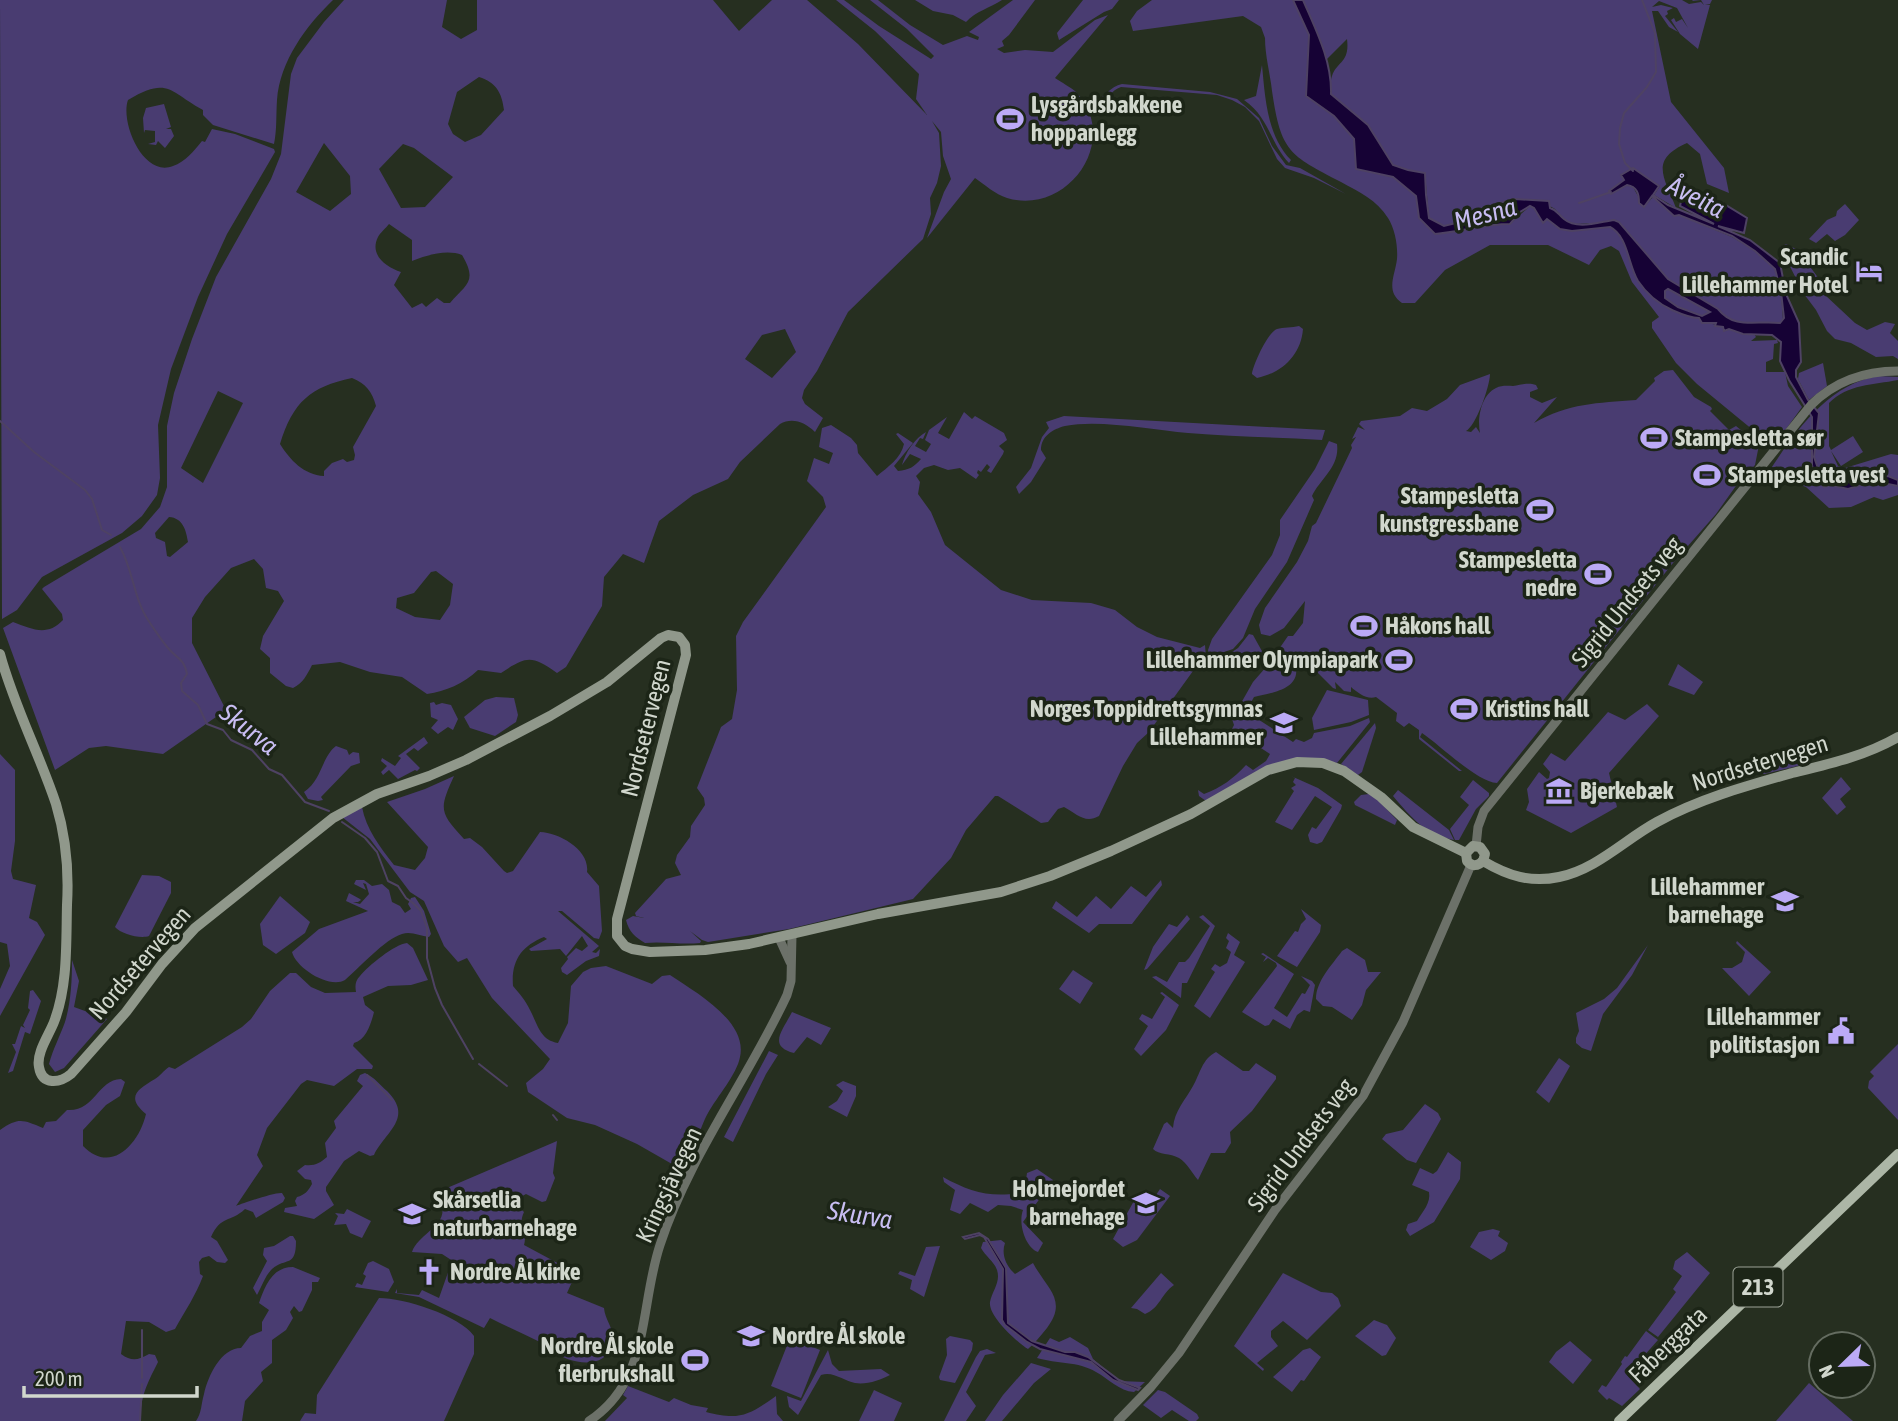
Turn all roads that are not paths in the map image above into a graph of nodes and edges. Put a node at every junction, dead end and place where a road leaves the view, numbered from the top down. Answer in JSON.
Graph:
{"nodes":[{"id":1,"x":1898,"y":371,"type":"edge"},
{"id":2,"x":0,"y":654,"type":"edge"},
{"id":3,"x":1898,"y":737,"type":"edge"},
{"id":4,"x":1476,"y":846,"type":"junction"},
{"id":5,"x":1466,"y":853,"type":"junction"},
{"id":6,"x":1483,"y":861,"type":"junction"},
{"id":7,"x":1471,"y":865,"type":"junction"},
{"id":8,"x":792,"y":935,"type":"junction"},
{"id":9,"x":779,"y":938,"type":"junction"},
{"id":10,"x":790,"y":964,"type":"junction"},
{"id":11,"x":1898,"y":1154,"type":"edge"},
{"id":12,"x":589,"y":1421,"type":"edge"},
{"id":13,"x":1118,"y":1421,"type":"edge"},
{"id":14,"x":1619,"y":1421,"type":"edge"}],
"edges":[{"from":1,"to":4,"type":"street","name":"Sigrid Undsets veg"},
{"from":2,"to":9,"type":"main road","name":"Nordsetervegen"},
{"from":3,"to":6,"type":"main road","name":"Nordsetervegen"},
{"from":4,"to":5,"type":"main road"},
{"from":4,"to":6,"type":"main road"},
{"from":5,"to":7,"type":"main road"},
{"from":5,"to":8,"type":"main road","name":"Nordsetervegen"},
{"from":6,"to":7,"type":"main road"},
{"from":7,"to":13,"type":"street","name":"Sigrid Undsets veg"},
{"from":8,"to":9,"type":"main road","name":"Nordsetervegen"},
{"from":8,"to":10,"type":"street","name":"Kringsjåvegen"},
{"from":9,"to":10,"type":"street"},
{"from":10,"to":12,"type":"street","name":"Kringsjåvegen"},
{"from":11,"to":14,"type":"main road","name":"Fåberggata","number":"213"}]}
